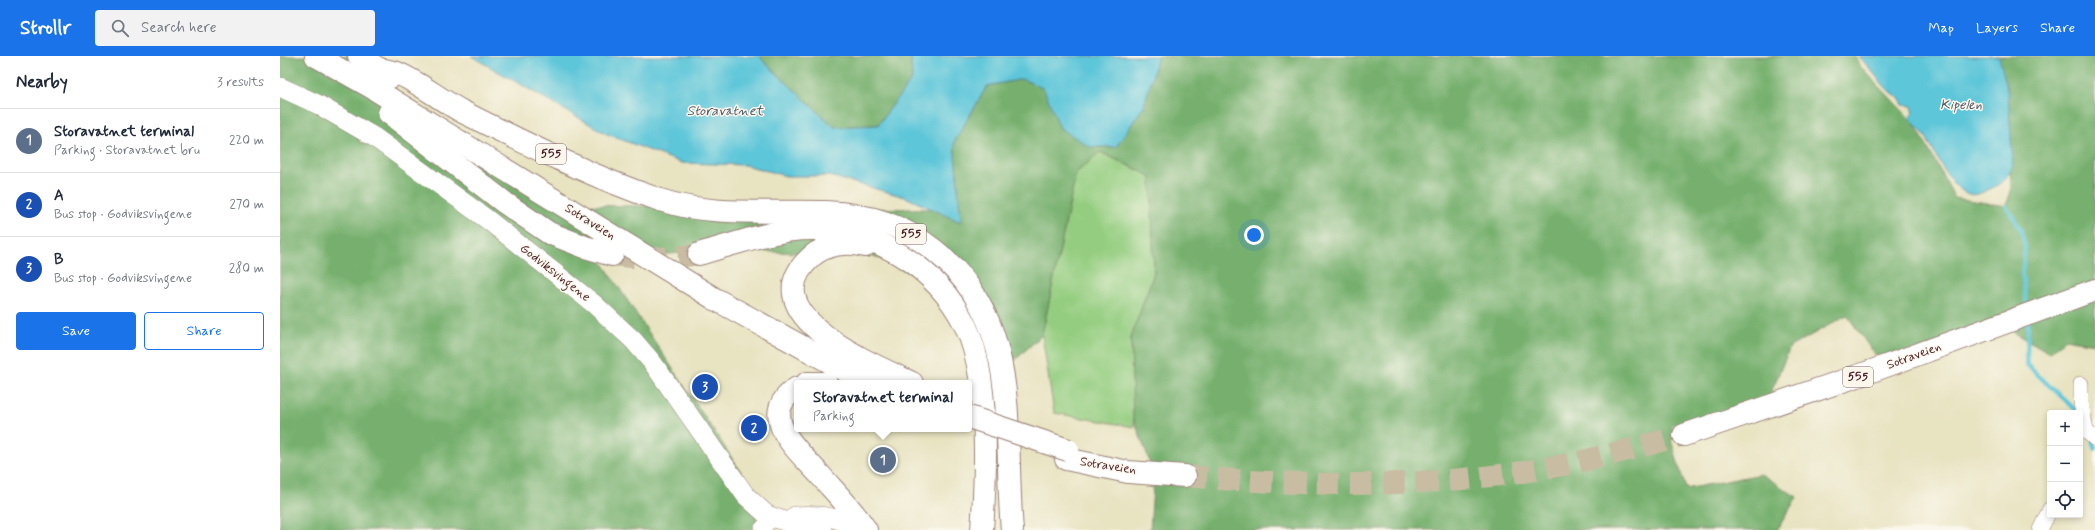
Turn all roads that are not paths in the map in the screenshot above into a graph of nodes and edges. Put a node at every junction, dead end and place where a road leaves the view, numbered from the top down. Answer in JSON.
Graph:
{"nodes":[{"id":1,"x":308,"y":56,"type":"edge"},
{"id":2,"x":316,"y":56,"type":"edge"},
{"id":3,"x":359,"y":56,"type":"edge"},
{"id":4,"x":379,"y":69,"type":"junction"},
{"id":5,"x":280,"y":87,"type":"edge"},
{"id":6,"x":555,"y":192,"type":"junction"},
{"id":7,"x":699,"y":254,"type":"tunnel mouth"},
{"id":8,"x":612,"y":255,"type":"tunnel mouth"},
{"id":9,"x":905,"y":258,"type":"junction"},
{"id":10,"x":2087,"y":293,"type":"edge"},
{"id":11,"x":880,"y":377,"type":"edge"},
{"id":12,"x":896,"y":380,"type":"edge"},
{"id":13,"x":2081,"y":384,"type":"dead end"},
{"id":14,"x":794,"y":390,"type":"edge"},
{"id":15,"x":972,"y":418,"type":"edge"},
{"id":16,"x":972,"y":427,"type":"edge"},
{"id":17,"x":1684,"y":435,"type":"tunnel mouth"},
{"id":18,"x":2087,"y":437,"type":"edge"},
{"id":19,"x":1067,"y":454,"type":"junction"},
{"id":20,"x":1185,"y":476,"type":"tunnel mouth"},
{"id":21,"x":2047,"y":515,"type":"edge"},
{"id":22,"x":768,"y":523,"type":"junction"},
{"id":23,"x":822,"y":530,"type":"edge"},
{"id":24,"x":864,"y":530,"type":"edge"},
{"id":25,"x":982,"y":530,"type":"edge"},
{"id":26,"x":1012,"y":530,"type":"edge"},
{"id":27,"x":2040,"y":530,"type":"edge"}],
"edges":[{"from":1,"to":8,"type":"highway"},
{"from":2,"to":6,"type":"highway","name":"Sotraveien","number":"555"},
{"from":3,"to":4,"type":"highway","name":"Sotraveien","number":"555"},
{"from":4,"to":6,"type":"highway","name":"Sotraveien","number":"555"},
{"from":4,"to":26,"type":"highway","number":"555"},
{"from":5,"to":22,"type":"main road","name":"Godviksvingene"},
{"from":6,"to":11,"type":"highway","name":"Sotraveien","number":"555"},
{"from":7,"to":9,"type":"highway","number":"555"},
{"from":9,"to":11,"type":"highway","number":"555"},
{"from":9,"to":25,"type":"highway","number":"555"},
{"from":10,"to":17,"type":"highway","name":"Sotraveien","number":"555"},
{"from":11,"to":12,"type":"highway","number":"555"},
{"from":13,"to":18,"type":"street"},
{"from":14,"to":24,"type":"highway"},
{"from":15,"to":19,"type":"highway","bridge":true},
{"from":16,"to":19,"type":"highway"},
{"from":19,"to":20,"type":"highway","name":"Sotraveien"},
{"from":21,"to":27,"type":"street"},
{"from":22,"to":23,"type":"main road","name":"Godviksvingene"},
{"from":22,"to":24,"type":"main road"}]}
